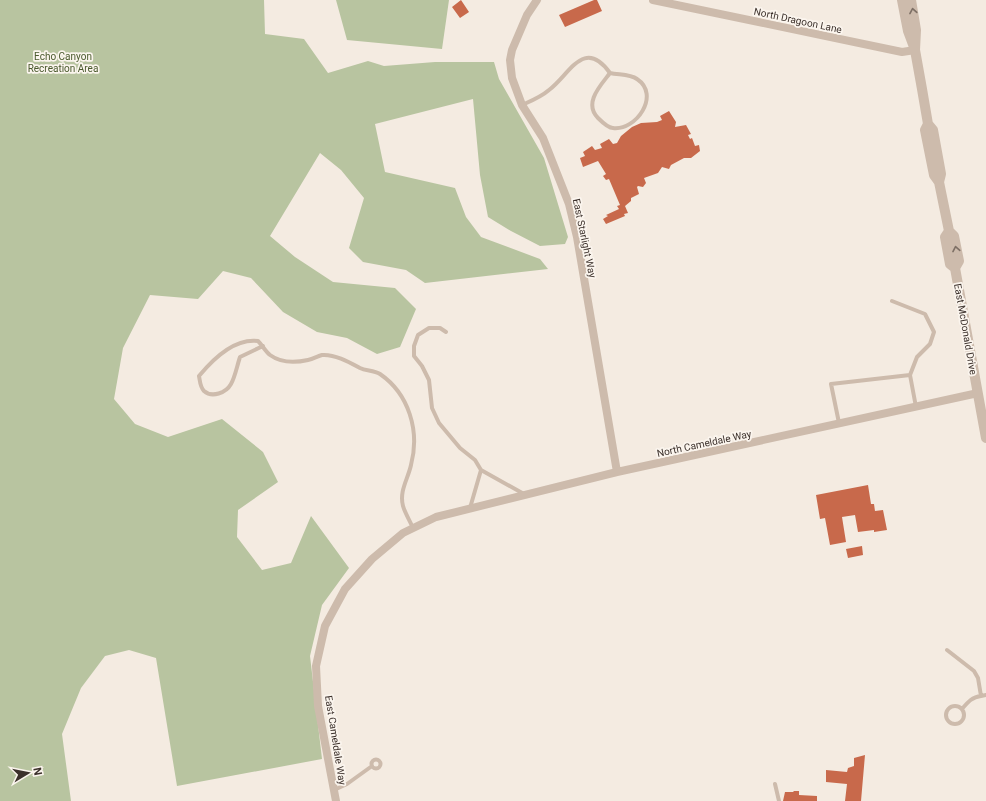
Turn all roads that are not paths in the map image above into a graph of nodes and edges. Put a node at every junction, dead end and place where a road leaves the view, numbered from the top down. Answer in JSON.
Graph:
{"nodes":[{"id":1,"x":537,"y":0,"type":"edge"},
{"id":2,"x":653,"y":0,"type":"edge"},
{"id":3,"x":902,"y":0,"type":"edge"},
{"id":4,"x":911,"y":0,"type":"edge"},
{"id":5,"x":916,"y":50,"type":"junction"},
{"id":6,"x":610,"y":73,"type":"junction"},
{"id":7,"x":522,"y":105,"type":"junction"},
{"id":8,"x":892,"y":301,"type":"dead end"},
{"id":9,"x":446,"y":332,"type":"dead end"},
{"id":10,"x":263,"y":346,"type":"junction"},
{"id":11,"x":910,"y":375,"type":"junction"},
{"id":12,"x":978,"y":393,"type":"junction"},
{"id":13,"x":916,"y":407,"type":"junction"},
{"id":14,"x":839,"y":424,"type":"junction"},
{"id":15,"x":986,"y":438,"type":"edge"},
{"id":16,"x":481,"y":470,"type":"junction"},
{"id":17,"x":617,"y":472,"type":"junction"},
{"id":18,"x":526,"y":495,"type":"junction"},
{"id":19,"x":470,"y":508,"type":"junction"},
{"id":20,"x":436,"y":517,"type":"joint"},
{"id":21,"x":413,"y":528,"type":"junction"},
{"id":22,"x":947,"y":650,"type":"dead end"},
{"id":23,"x":984,"y":695,"type":"edge"},
{"id":24,"x":962,"y":709,"type":"junction"},
{"id":25,"x":372,"y":766,"type":"dead end"},
{"id":26,"x":775,"y":784,"type":"dead end"},
{"id":27,"x":334,"y":790,"type":"junction"},
{"id":28,"x":336,"y":801,"type":"edge"},
{"id":29,"x":779,"y":801,"type":"edge"}],
"edges":[{"from":1,"to":7,"type":"street","name":"East Starlight Way"},
{"from":2,"to":5,"type":"street","name":"North Dragoon Lane"},
{"from":3,"to":5,"type":"street","name":"East McDonald Drive"},
{"from":5,"to":4,"type":"street","name":"East McDonald Drive","one_way":true},
{"from":5,"to":12,"type":"street","name":"East McDonald Drive"},
{"from":6,"to":6,"type":"lane"},
{"from":6,"to":7,"type":"lane"},
{"from":7,"to":17,"type":"street","name":"East Starlight Way"},
{"from":8,"to":11,"type":"lane"},
{"from":9,"to":16,"type":"lane"},
{"from":10,"to":10,"type":"lane"},
{"from":10,"to":21,"type":"lane"},
{"from":11,"to":13,"type":"lane"},
{"from":11,"to":14,"type":"lane"},
{"from":12,"to":13,"type":"street","name":"North Cameldale Way"},
{"from":12,"to":15,"type":"street","name":"East McDonald Drive"},
{"from":13,"to":14,"type":"street","name":"North Cameldale Way"},
{"from":14,"to":17,"type":"street","name":"North Cameldale Way"},
{"from":16,"to":18,"type":"lane"},
{"from":16,"to":19,"type":"lane"},
{"from":17,"to":18,"type":"street","name":"North Cameldale Way"},
{"from":18,"to":19,"type":"street","name":"North Cameldale Way"},
{"from":19,"to":20,"type":"street","name":"North Cameldale Way"},
{"from":20,"to":21,"type":"street","name":"East Cameldale Way"},
{"from":21,"to":27,"type":"street","name":"East Cameldale Way"},
{"from":22,"to":23,"type":"lane"},
{"from":23,"to":24,"type":"lane"},
{"from":24,"to":24,"type":"lane"},
{"from":25,"to":27,"type":"lane"},
{"from":26,"to":29,"type":"lane"},
{"from":27,"to":28,"type":"street","name":"East Cameldale Way"}]}
